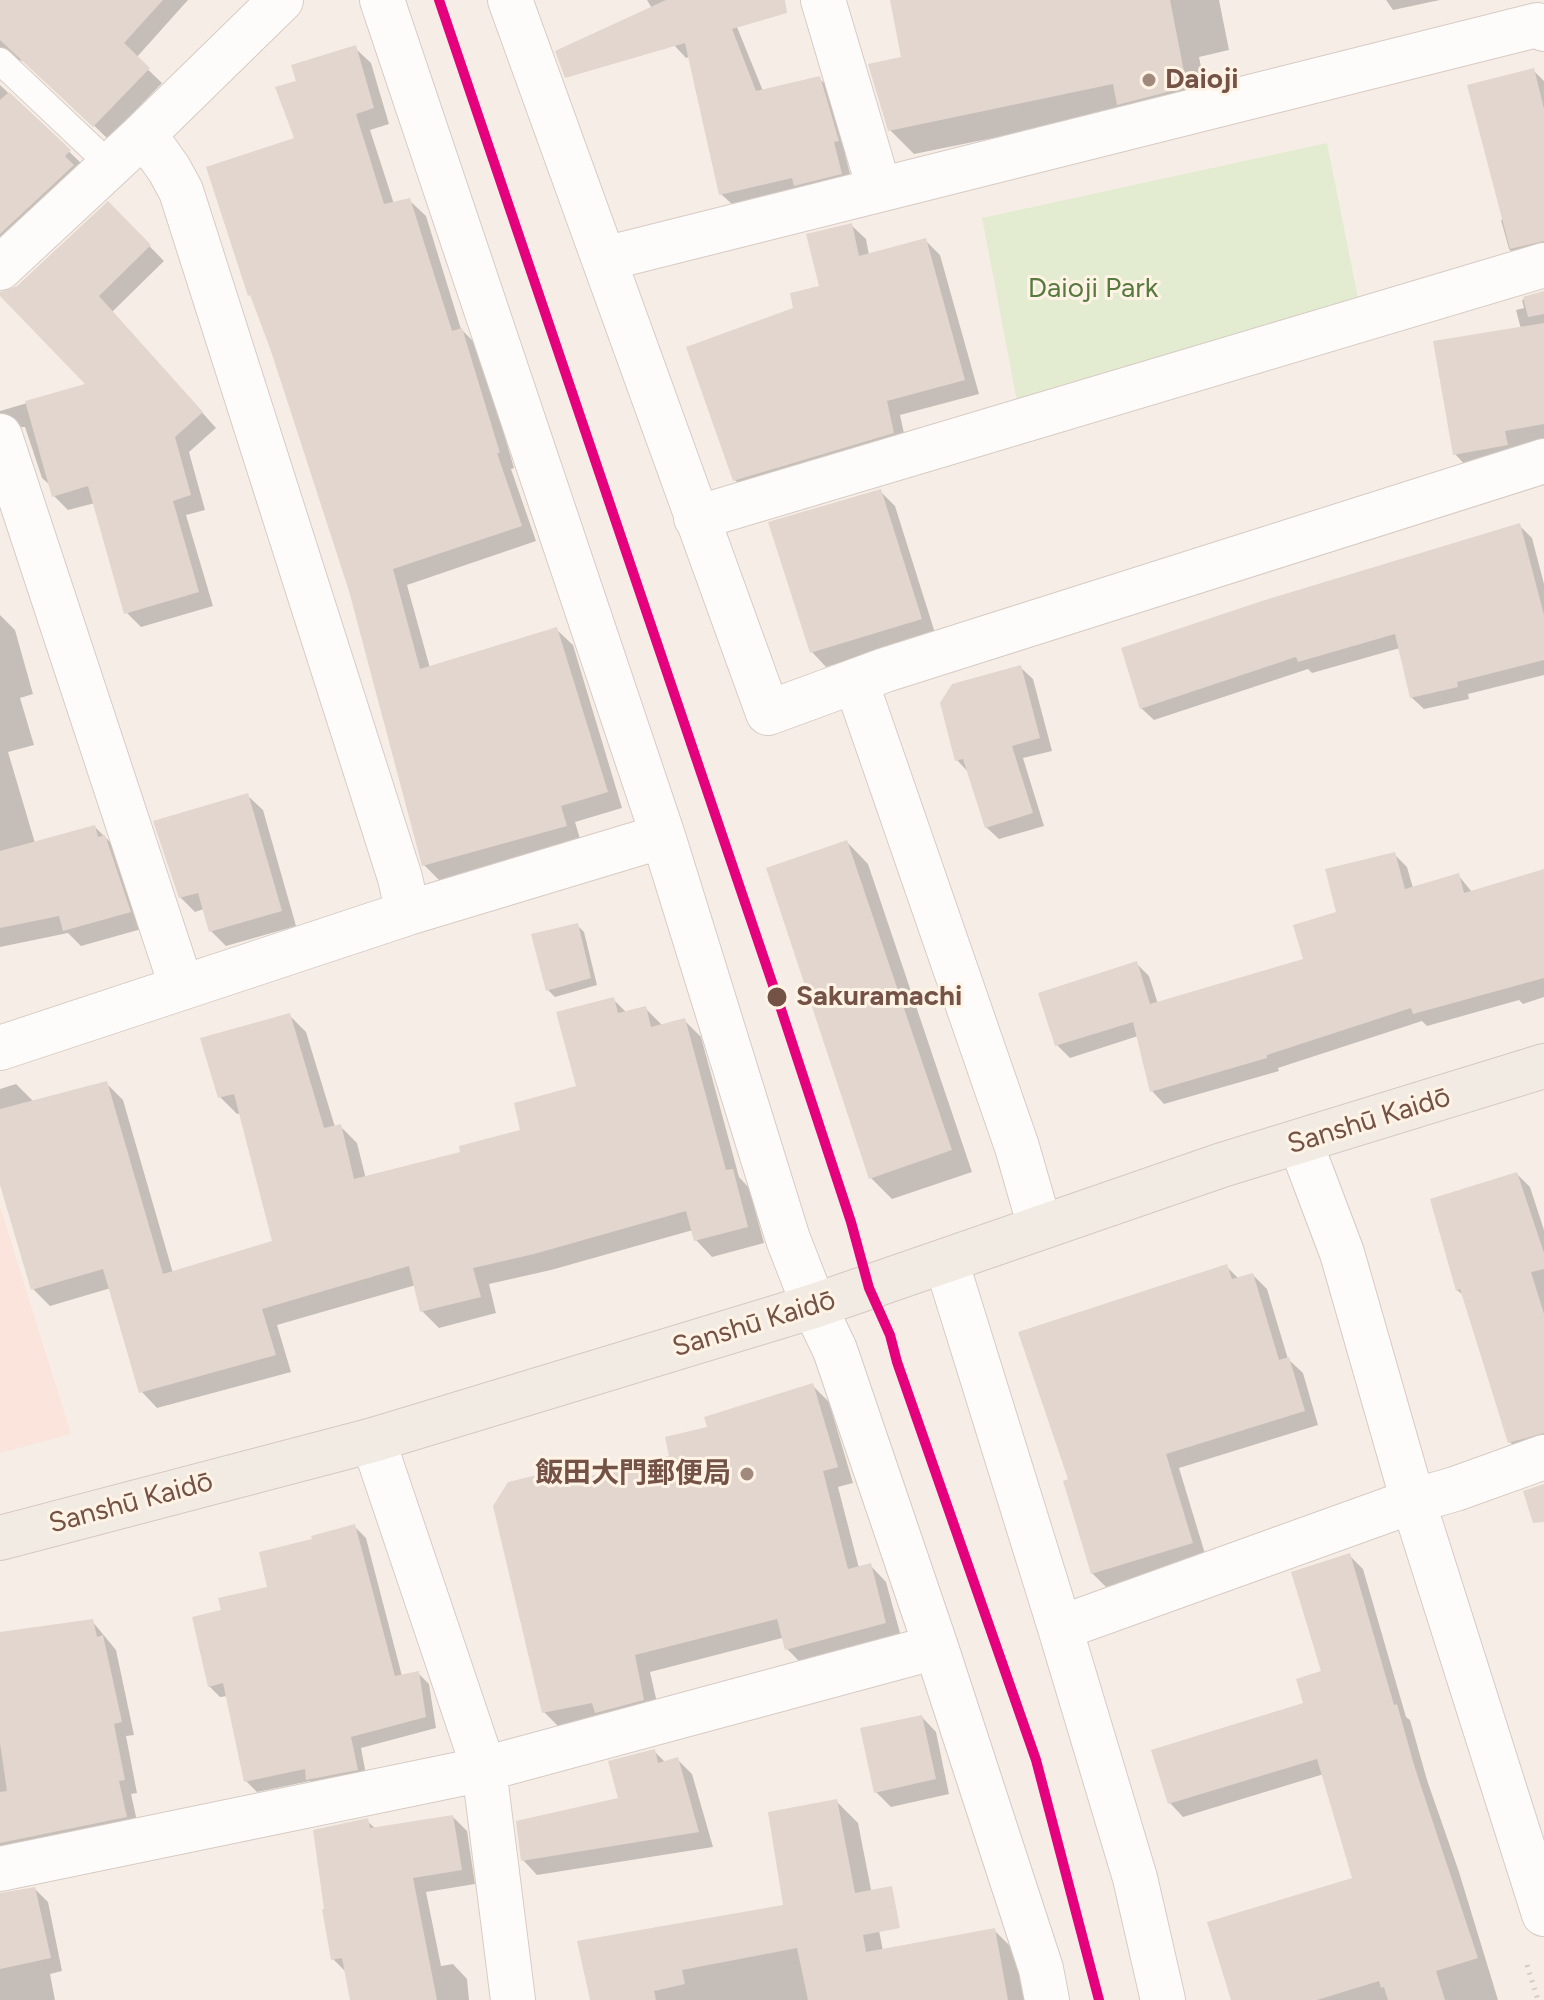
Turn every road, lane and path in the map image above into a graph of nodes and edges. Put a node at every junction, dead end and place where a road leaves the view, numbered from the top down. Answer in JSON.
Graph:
{"nodes":[{"id":1,"x":281,"y":0,"type":"edge"},
{"id":2,"x":382,"y":0,"type":"edge"},
{"id":3,"x":510,"y":0,"type":"edge"},
{"id":4,"x":823,"y":0,"type":"edge"},
{"id":5,"x":1544,"y":29,"type":"edge"},
{"id":6,"x":0,"y":61,"type":"edge"},
{"id":7,"x":144,"y":134,"type":"junction"},
{"id":8,"x":110,"y":165,"type":"junction"},
{"id":9,"x":879,"y":188,"type":"junction"},
{"id":10,"x":604,"y":259,"type":"junction"},
{"id":11,"x":1544,"y":265,"type":"edge"},
{"id":12,"x":0,"y":268,"type":"edge"},
{"id":13,"x":0,"y":436,"type":"edge"},
{"id":14,"x":1544,"y":461,"type":"edge"},
{"id":15,"x":696,"y":518,"type":"junction"},
{"id":16,"x":856,"y":682,"type":"junction"},
{"id":17,"x":663,"y":836,"type":"junction"},
{"id":18,"x":408,"y":913,"type":"junction"},
{"id":19,"x":182,"y":988,"type":"junction"},
{"id":20,"x":0,"y":1048,"type":"edge"},
{"id":21,"x":1544,"y":1066,"type":"edge"},
{"id":22,"x":1300,"y":1142,"type":"junction"},
{"id":23,"x":1040,"y":1227,"type":"junction"},
{"id":24,"x":946,"y":1261,"type":"junction"},
{"id":25,"x":814,"y":1306,"type":"junction"},
{"id":26,"x":373,"y":1440,"type":"junction"},
{"id":27,"x":1544,"y":1457,"type":"edge"},
{"id":28,"x":1413,"y":1501,"type":"junction"},
{"id":29,"x":0,"y":1538,"type":"edge"},
{"id":30,"x":1060,"y":1628,"type":"junction"},
{"id":31,"x":936,"y":1647,"type":"junction"},
{"id":32,"x":484,"y":1769,"type":"junction"},
{"id":33,"x":0,"y":1869,"type":"edge"},
{"id":34,"x":1544,"y":1914,"type":"edge"},
{"id":35,"x":513,"y":2000,"type":"edge"},
{"id":36,"x":1047,"y":2000,"type":"edge"},
{"id":37,"x":1163,"y":2000,"type":"edge"}],
"edges":[{"from":1,"to":7,"type":"street"},
{"from":2,"to":17,"type":"street"},
{"from":3,"to":10,"type":"street"},
{"from":4,"to":9,"type":"street"},
{"from":5,"to":9,"type":"street"},
{"from":6,"to":8,"type":"lane"},
{"from":7,"to":8,"type":"street"},
{"from":7,"to":18,"type":"street"},
{"from":8,"to":12,"type":"street"},
{"from":9,"to":10,"type":"street"},
{"from":10,"to":15,"type":"street"},
{"from":11,"to":15,"type":"street"},
{"from":13,"to":19,"type":"street"},
{"from":14,"to":16,"type":"street"},
{"from":15,"to":16,"type":"street"},
{"from":16,"to":23,"type":"street"},
{"from":17,"to":18,"type":"street"},
{"from":17,"to":25,"type":"street"},
{"from":18,"to":19,"type":"street"},
{"from":19,"to":20,"type":"street"},
{"from":21,"to":22,"type":"main road","name":"Sanshū Kaidō"},
{"from":22,"to":23,"type":"main road","name":"Sanshū Kaidō"},
{"from":22,"to":28,"type":"street"},
{"from":23,"to":24,"type":"main road","name":"Sanshū Kaidō"},
{"from":24,"to":25,"type":"main road","name":"Sanshū Kaidō"},
{"from":24,"to":30,"type":"street"},
{"from":25,"to":26,"type":"main road","name":"Sanshū Kaidō"},
{"from":25,"to":31,"type":"street"},
{"from":26,"to":29,"type":"main road","name":"Sanshū Kaidō"},
{"from":26,"to":32,"type":"street"},
{"from":27,"to":28,"type":"street"},
{"from":28,"to":30,"type":"street"},
{"from":28,"to":34,"type":"street"},
{"from":30,"to":37,"type":"street"},
{"from":31,"to":32,"type":"street"},
{"from":31,"to":36,"type":"street"},
{"from":32,"to":33,"type":"street"},
{"from":32,"to":35,"type":"street"}]}
